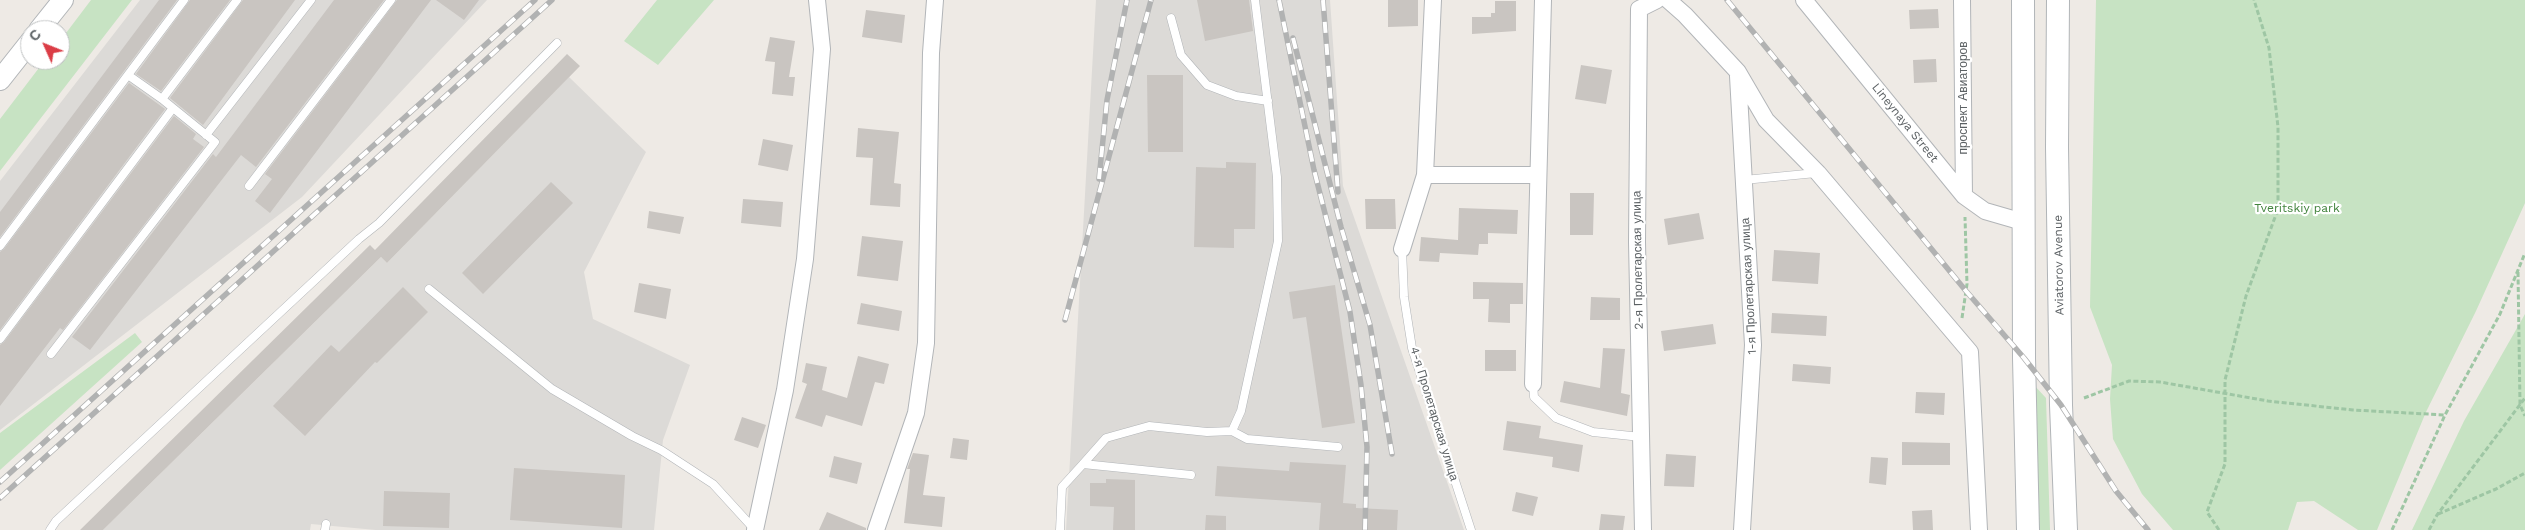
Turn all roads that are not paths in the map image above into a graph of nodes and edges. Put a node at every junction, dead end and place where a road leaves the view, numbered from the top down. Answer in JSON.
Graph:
{"nodes":[{"id":1,"x":63,"y":0,"type":"edge"},
{"id":2,"x":184,"y":0,"type":"edge"},
{"id":3,"x":237,"y":0,"type":"edge"},
{"id":4,"x":311,"y":0,"type":"edge"},
{"id":5,"x":391,"y":0,"type":"edge"},
{"id":6,"x":817,"y":0,"type":"edge"},
{"id":7,"x":935,"y":0,"type":"edge"},
{"id":8,"x":1255,"y":0,"type":"edge"},
{"id":9,"x":1433,"y":0,"type":"edge"},
{"id":10,"x":1543,"y":0,"type":"edge"},
{"id":11,"x":1657,"y":0,"type":"edge"},
{"id":12,"x":1668,"y":0,"type":"edge"},
{"id":13,"x":1804,"y":0,"type":"edge"},
{"id":14,"x":1962,"y":0,"type":"edge"},
{"id":15,"x":2023,"y":0,"type":"edge"},
{"id":16,"x":2058,"y":0,"type":"edge"},
{"id":17,"x":1171,"y":18,"type":"dead end"},
{"id":18,"x":47,"y":20,"type":"edge"},
{"id":19,"x":558,"y":43,"type":"dead end"},
{"id":20,"x":20,"y":55,"type":"edge"},
{"id":21,"x":1738,"y":72,"type":"junction"},
{"id":22,"x":128,"y":75,"type":"junction"},
{"id":23,"x":0,"y":80,"type":"edge"},
{"id":24,"x":162,"y":99,"type":"junction"},
{"id":25,"x":1268,"y":101,"type":"junction"},
{"id":26,"x":173,"y":108,"type":"junction"},
{"id":27,"x":206,"y":135,"type":"junction"},
{"id":28,"x":1818,"y":173,"type":"junction"},
{"id":29,"x":1425,"y":175,"type":"junction"},
{"id":30,"x":1537,"y":175,"type":"junction"},
{"id":31,"x":1744,"y":180,"type":"junction"},
{"id":32,"x":249,"y":186,"type":"dead end"},
{"id":33,"x":1964,"y":196,"type":"junction"},
{"id":34,"x":2023,"y":222,"type":"junction"},
{"id":35,"x":0,"y":246,"type":"edge"},
{"id":36,"x":1402,"y":249,"type":"joint"},
{"id":37,"x":428,"y":289,"type":"dead end"},
{"id":38,"x":0,"y":339,"type":"edge"},
{"id":39,"x":51,"y":354,"type":"dead end"},
{"id":40,"x":1533,"y":384,"type":"joint"},
{"id":41,"x":1232,"y":431,"type":"junction"},
{"id":42,"x":1642,"y":437,"type":"junction"},
{"id":43,"x":1338,"y":447,"type":"dead end"},
{"id":44,"x":1083,"y":464,"type":"junction"},
{"id":45,"x":1191,"y":475,"type":"dead end"},
{"id":46,"x":50,"y":530,"type":"edge"},
{"id":47,"x":755,"y":530,"type":"edge"},
{"id":48,"x":876,"y":530,"type":"edge"},
{"id":49,"x":1060,"y":530,"type":"edge"},
{"id":50,"x":1471,"y":530,"type":"edge"},
{"id":51,"x":1643,"y":530,"type":"edge"},
{"id":52,"x":1742,"y":530,"type":"edge"},
{"id":53,"x":1979,"y":530,"type":"edge"},
{"id":54,"x":2028,"y":530,"type":"edge"},
{"id":55,"x":2066,"y":530,"type":"edge"}],
"edges":[{"from":1,"to":18,"type":"street"},
{"from":2,"to":22,"type":"lane"},
{"from":3,"to":24,"type":"lane"},
{"from":4,"to":27,"type":"lane"},
{"from":5,"to":32,"type":"lane"},
{"from":6,"to":47,"type":"street"},
{"from":7,"to":48,"type":"street"},
{"from":8,"to":25,"type":"lane"},
{"from":9,"to":29,"type":"street","name":"4-я Пролетарская улица"},
{"from":10,"to":30,"type":"street"},
{"from":11,"to":42,"type":"street","name":"2-я Пролетарская улица"},
{"from":12,"to":21,"type":"street"},
{"from":13,"to":33,"type":"street","name":"Lineynaya Street"},
{"from":14,"to":33,"type":"street","name":"проспект Авиаторов"},
{"from":15,"to":34,"type":"main road"},
{"from":16,"to":55,"type":"main road","name":"Aviatorov Avenue"},
{"from":17,"to":25,"type":"lane"},
{"from":19,"to":46,"type":"lane"},
{"from":20,"to":23,"type":"street"},
{"from":21,"to":28,"type":"street"},
{"from":21,"to":31,"type":"street","name":"1-я Пролетарская улица"},
{"from":22,"to":24,"type":"lane"},
{"from":22,"to":35,"type":"lane"},
{"from":24,"to":26,"type":"lane"},
{"from":25,"to":41,"type":"lane"},
{"from":26,"to":27,"type":"lane"},
{"from":26,"to":38,"type":"lane"},
{"from":27,"to":39,"type":"lane"},
{"from":28,"to":31,"type":"lane"},
{"from":28,"to":53,"type":"street"},
{"from":29,"to":30,"type":"street"},
{"from":29,"to":36,"type":"street","name":"4-я Пролетарская улица"},
{"from":30,"to":40,"type":"street"},
{"from":31,"to":52,"type":"street","name":"1-я Пролетарская улица"},
{"from":33,"to":34,"type":"street","name":"Lineynaya Street"},
{"from":34,"to":54,"type":"main road"},
{"from":36,"to":50,"type":"lane","name":"4-я Пролетарская улица"},
{"from":37,"to":47,"type":"lane"},
{"from":40,"to":42,"type":"lane"},
{"from":41,"to":43,"type":"lane"},
{"from":41,"to":44,"type":"lane"},
{"from":42,"to":51,"type":"street","name":"2-я Пролетарская улица"},
{"from":44,"to":45,"type":"lane"},
{"from":44,"to":49,"type":"lane"}]}
